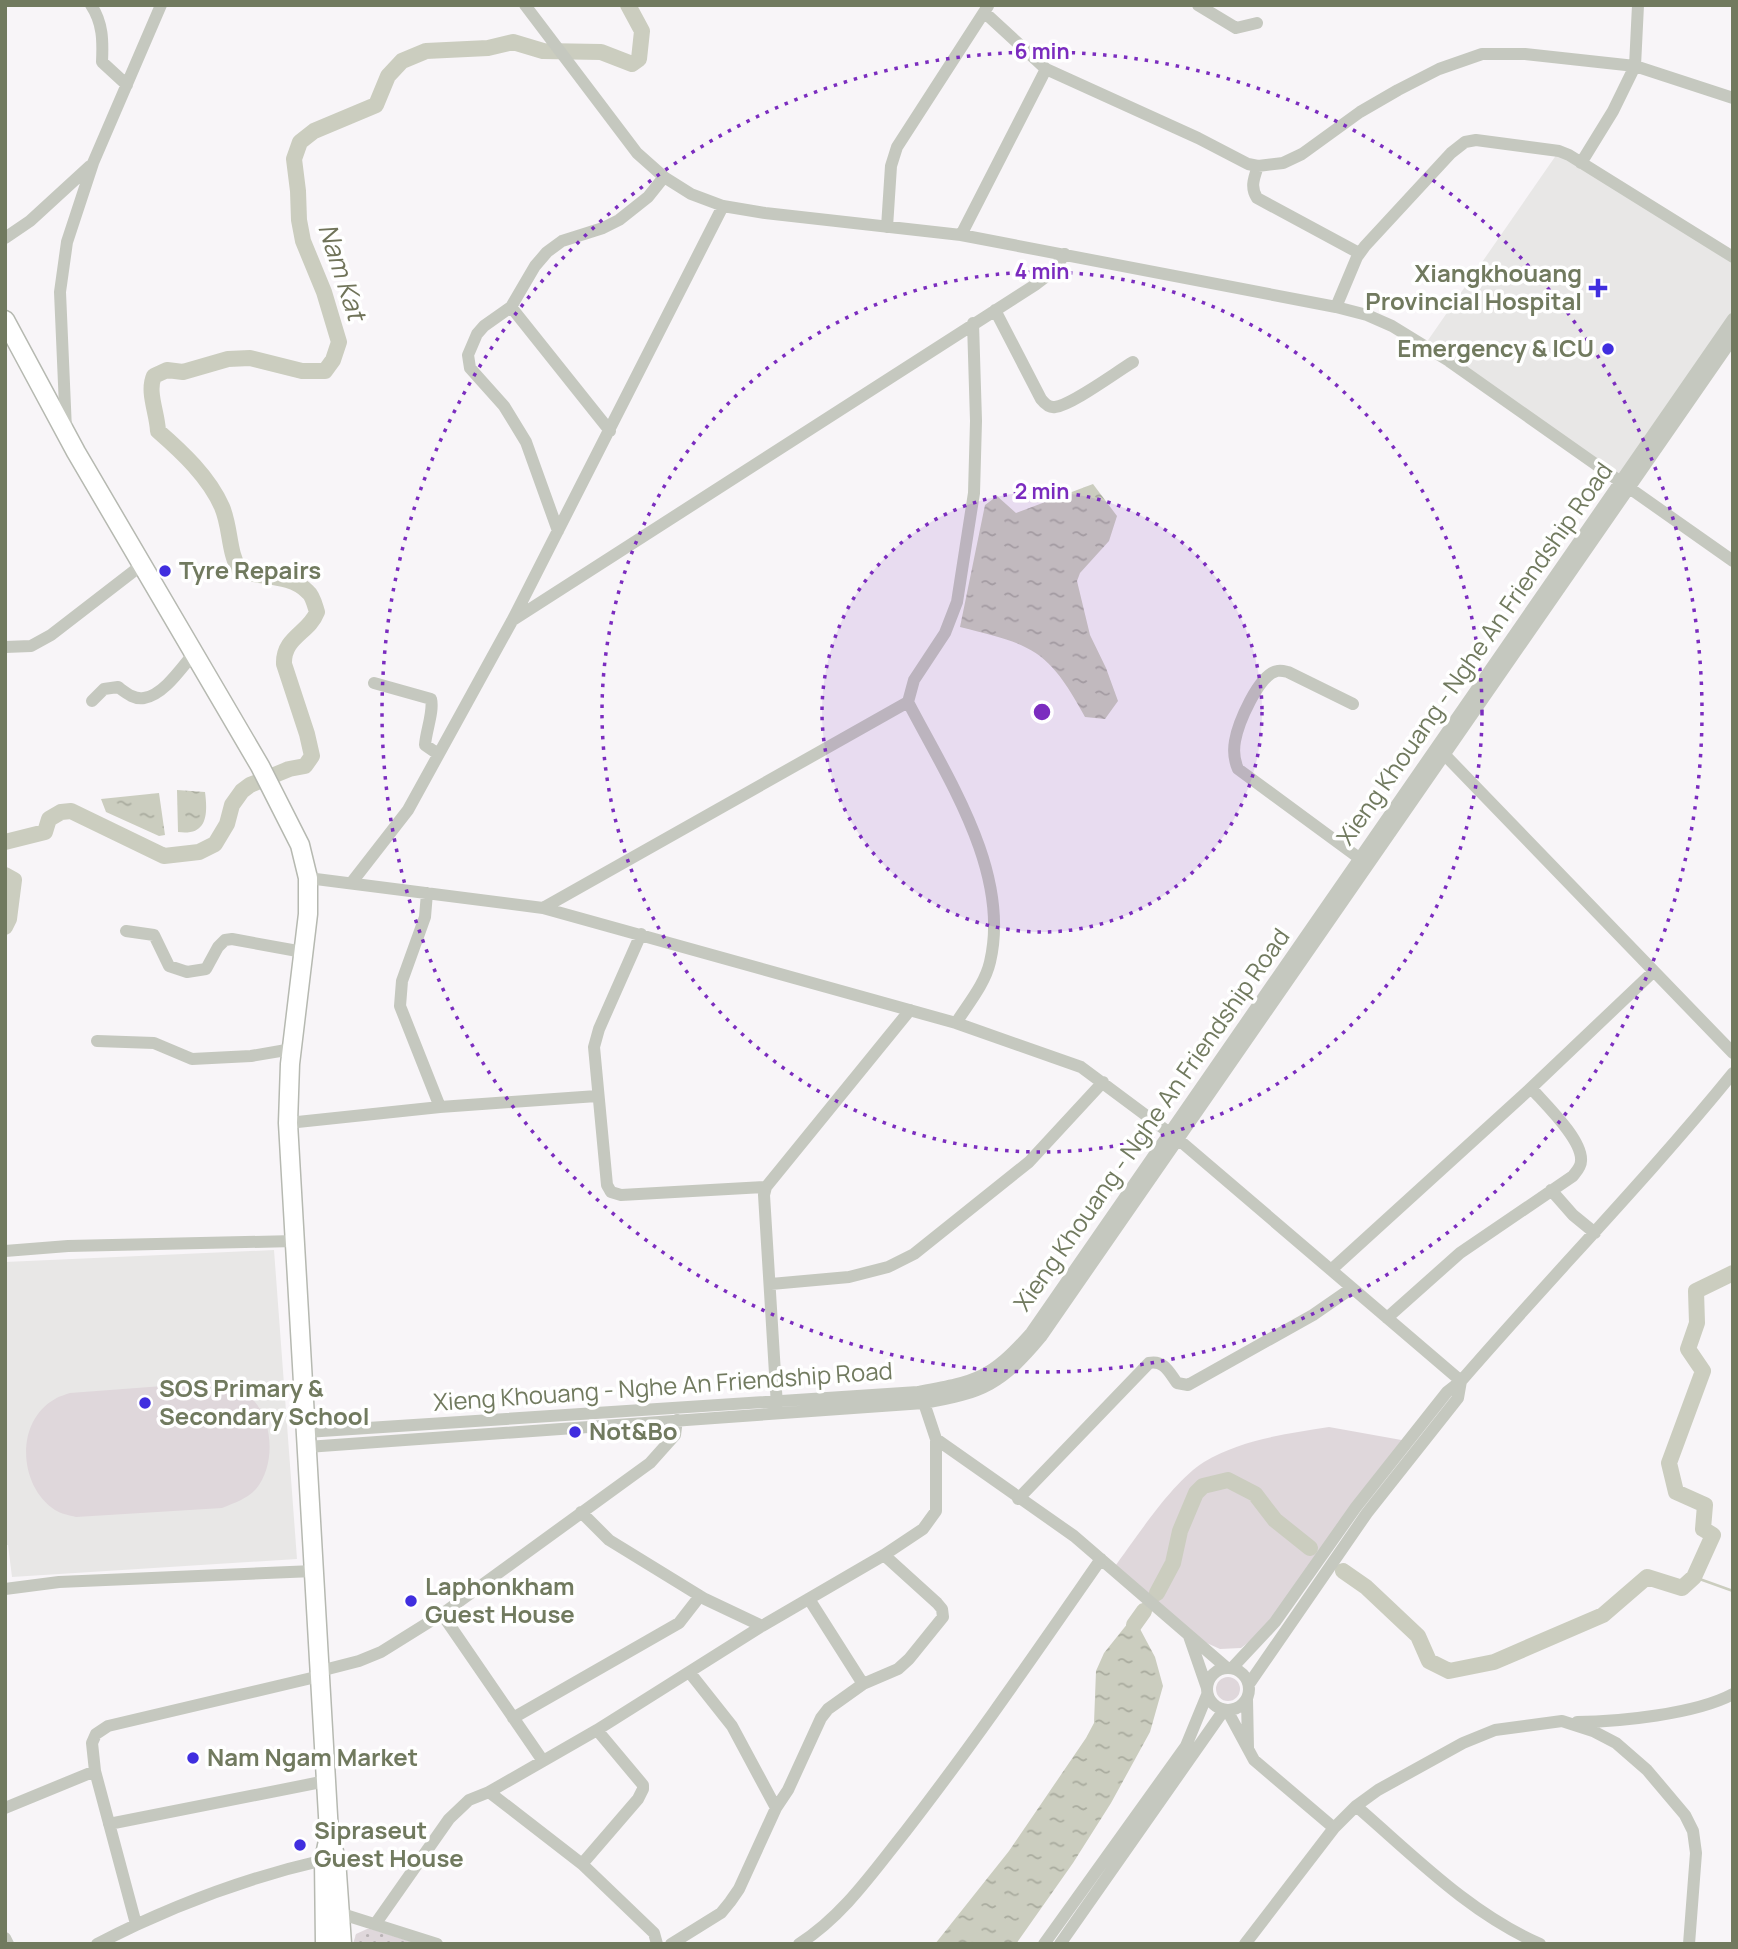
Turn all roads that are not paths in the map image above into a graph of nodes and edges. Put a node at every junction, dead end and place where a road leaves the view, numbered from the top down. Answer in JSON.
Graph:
{"nodes":[{"id":1,"x":91,"y":5,"type":"edge"},
{"id":2,"x":161,"y":5,"type":"edge"},
{"id":3,"x":525,"y":5,"type":"edge"},
{"id":4,"x":1198,"y":5,"type":"edge"},
{"id":5,"x":1639,"y":5,"type":"edge"},
{"id":6,"x":986,"y":9,"type":"edge"},
{"id":7,"x":1257,"y":23,"type":"dead end"},
{"id":8,"x":1635,"y":66,"type":"junction"},
{"id":9,"x":1046,"y":69,"type":"junction"},
{"id":10,"x":127,"y":85,"type":"junction"},
{"id":11,"x":1733,"y":98,"type":"edge"},
{"id":12,"x":93,"y":163,"type":"junction"},
{"id":13,"x":1581,"y":163,"type":"junction"},
{"id":14,"x":1258,"y":166,"type":"junction"},
{"id":15,"x":664,"y":177,"type":"junction"},
{"id":16,"x":723,"y":206,"type":"junction"},
{"id":17,"x":887,"y":227,"type":"junction"},
{"id":18,"x":961,"y":235,"type":"junction"},
{"id":19,"x":5,"y":238,"type":"edge"},
{"id":20,"x":1359,"y":253,"type":"junction"},
{"id":21,"x":1065,"y":254,"type":"junction"},
{"id":22,"x":1733,"y":257,"type":"edge"},
{"id":23,"x":511,"y":307,"type":"junction"},
{"id":24,"x":1336,"y":307,"type":"junction"},
{"id":25,"x":995,"y":310,"type":"junction"},
{"id":26,"x":1733,"y":319,"type":"edge"},
{"id":27,"x":5,"y":320,"type":"edge"},
{"id":28,"x":974,"y":323,"type":"junction"},
{"id":29,"x":1733,"y":338,"type":"edge"},
{"id":30,"x":1133,"y":362,"type":"dead end"},
{"id":31,"x":610,"y":431,"type":"junction"},
{"id":32,"x":66,"y":434,"type":"junction"},
{"id":33,"x":1625,"y":484,"type":"junction"},
{"id":34,"x":558,"y":531,"type":"junction"},
{"id":35,"x":1733,"y":561,"type":"edge"},
{"id":36,"x":143,"y":564,"type":"junction"},
{"id":37,"x":512,"y":621,"type":"junction"},
{"id":38,"x":5,"y":647,"type":"edge"},
{"id":39,"x":195,"y":653,"type":"junction"},
{"id":40,"x":374,"y":683,"type":"dead end"},
{"id":41,"x":92,"y":701,"type":"dead end"},
{"id":42,"x":908,"y":702,"type":"junction"},
{"id":43,"x":1353,"y":704,"type":"dead end"},
{"id":44,"x":1441,"y":750,"type":"junction"},
{"id":45,"x":438,"y":754,"type":"junction"},
{"id":46,"x":1359,"y":858,"type":"junction"},
{"id":47,"x":308,"y":878,"type":"junction"},
{"id":48,"x":352,"y":882,"type":"junction"},
{"id":49,"x":427,"y":893,"type":"junction"},
{"id":50,"x":543,"y":908,"type":"junction"},
{"id":51,"x":126,"y":931,"type":"dead end"},
{"id":52,"x":641,"y":934,"type":"junction"},
{"id":53,"x":303,"y":952,"type":"junction"},
{"id":54,"x":1653,"y":972,"type":"junction"},
{"id":55,"x":910,"y":1010,"type":"junction"},
{"id":56,"x":956,"y":1023,"type":"junction"},
{"id":57,"x":97,"y":1041,"type":"dead end"},
{"id":58,"x":292,"y":1049,"type":"junction"},
{"id":59,"x":1733,"y":1053,"type":"edge"},
{"id":60,"x":1733,"y":1073,"type":"edge"},
{"id":61,"x":1103,"y":1082,"type":"junction"},
{"id":62,"x":1531,"y":1088,"type":"junction"},
{"id":63,"x":597,"y":1096,"type":"junction"},
{"id":64,"x":440,"y":1107,"type":"junction"},
{"id":65,"x":288,"y":1123,"type":"junction"},
{"id":66,"x":1175,"y":1136,"type":"junction"},
{"id":67,"x":766,"y":1187,"type":"junction"},
{"id":68,"x":1551,"y":1190,"type":"junction"},
{"id":69,"x":1595,"y":1233,"type":"junction"},
{"id":70,"x":295,"y":1241,"type":"junction"},
{"id":71,"x":5,"y":1251,"type":"edge"},
{"id":72,"x":1331,"y":1270,"type":"junction"},
{"id":73,"x":771,"y":1284,"type":"junction"},
{"id":74,"x":1352,"y":1288,"type":"junction"},
{"id":75,"x":1387,"y":1318,"type":"junction"},
{"id":76,"x":1461,"y":1381,"type":"junction"},
{"id":77,"x":924,"y":1403,"type":"junction"},
{"id":78,"x":777,"y":1406,"type":"junction"},
{"id":79,"x":677,"y":1420,"type":"junction"},
{"id":80,"x":936,"y":1438,"type":"junction"},
{"id":81,"x":307,"y":1440,"type":"junction"},
{"id":82,"x":1018,"y":1499,"type":"junction"},
{"id":83,"x":581,"y":1512,"type":"junction"},
{"id":84,"x":884,"y":1555,"type":"junction"},
{"id":85,"x":1101,"y":1559,"type":"junction"},
{"id":86,"x":314,"y":1571,"type":"junction"},
{"id":87,"x":5,"y":1589,"type":"edge"},
{"id":88,"x":699,"y":1596,"type":"junction"},
{"id":89,"x":809,"y":1599,"type":"junction"},
{"id":90,"x":442,"y":1614,"type":"junction"},
{"id":91,"x":762,"y":1626,"type":"junction"},
{"id":92,"x":1189,"y":1635,"type":"junction"},
{"id":93,"x":1229,"y":1668,"type":"junction"},
{"id":94,"x":320,"y":1673,"type":"junction"},
{"id":95,"x":690,"y":1673,"type":"junction"},
{"id":96,"x":863,"y":1684,"type":"junction"},
{"id":97,"x":1249,"y":1684,"type":"junction"},
{"id":98,"x":1207,"y":1691,"type":"junction"},
{"id":99,"x":1733,"y":1694,"type":"edge"},
{"id":100,"x":1247,"y":1699,"type":"junction"},
{"id":101,"x":1225,"y":1710,"type":"junction"},
{"id":102,"x":513,"y":1718,"type":"junction"},
{"id":103,"x":1562,"y":1721,"type":"junction"},
{"id":104,"x":597,"y":1731,"type":"junction"},
{"id":105,"x":1248,"y":1752,"type":"junction"},
{"id":106,"x":543,"y":1761,"type":"junction"},
{"id":107,"x":95,"y":1771,"type":"junction"},
{"id":108,"x":326,"y":1781,"type":"junction"},
{"id":109,"x":489,"y":1792,"type":"junction"},
{"id":110,"x":1356,"y":1807,"type":"junction"},
{"id":111,"x":5,"y":1808,"type":"edge"},
{"id":112,"x":776,"y":1808,"type":"junction"},
{"id":113,"x":109,"y":1824,"type":"junction"},
{"id":114,"x":1334,"y":1828,"type":"junction"},
{"id":115,"x":329,"y":1833,"type":"junction"},
{"id":116,"x":324,"y":1860,"type":"junction"},
{"id":117,"x":582,"y":1864,"type":"junction"},
{"id":118,"x":339,"y":1913,"type":"junction"},
{"id":119,"x":376,"y":1923,"type":"junction"},
{"id":120,"x":136,"y":1924,"type":"junction"},
{"id":121,"x":5,"y":1938,"type":"edge"},
{"id":122,"x":8,"y":1944,"type":"edge"},
{"id":123,"x":97,"y":1944,"type":"edge"},
{"id":124,"x":325,"y":1944,"type":"edge"},
{"id":125,"x":342,"y":1944,"type":"edge"},
{"id":126,"x":437,"y":1944,"type":"edge"},
{"id":127,"x":657,"y":1944,"type":"edge"},
{"id":128,"x":671,"y":1944,"type":"edge"},
{"id":129,"x":799,"y":1944,"type":"edge"},
{"id":130,"x":1044,"y":1944,"type":"edge"},
{"id":131,"x":1060,"y":1944,"type":"edge"},
{"id":132,"x":1245,"y":1944,"type":"edge"},
{"id":133,"x":1540,"y":1944,"type":"edge"},
{"id":134,"x":1689,"y":1944,"type":"edge"}],
"edges":[{"from":1,"to":10,"type":"street"},
{"from":2,"to":10,"type":"street"},
{"from":3,"to":15,"type":"street"},
{"from":4,"to":7,"type":"street"},
{"from":5,"to":8,"type":"street"},
{"from":6,"to":9,"type":"street"},
{"from":6,"to":17,"type":"street"},
{"from":8,"to":11,"type":"street"},
{"from":8,"to":13,"type":"street"},
{"from":8,"to":14,"type":"street"},
{"from":9,"to":14,"type":"street"},
{"from":9,"to":18,"type":"street"},
{"from":10,"to":12,"type":"street"},
{"from":12,"to":19,"type":"street"},
{"from":12,"to":32,"type":"street"},
{"from":13,"to":20,"type":"street"},
{"from":13,"to":22,"type":"street"},
{"from":14,"to":20,"type":"street"},
{"from":15,"to":16,"type":"street"},
{"from":15,"to":23,"type":"street"},
{"from":16,"to":17,"type":"street"},
{"from":16,"to":31,"type":"street"},
{"from":17,"to":18,"type":"street"},
{"from":18,"to":21,"type":"street"},
{"from":20,"to":24,"type":"street"},
{"from":21,"to":24,"type":"street"},
{"from":21,"to":25,"type":"street"},
{"from":23,"to":31,"type":"street"},
{"from":23,"to":34,"type":"street"},
{"from":24,"to":33,"type":"street"},
{"from":25,"to":28,"type":"street"},
{"from":25,"to":30,"type":"street"},
{"from":26,"to":33,"type":"street","name":"Xieng Khouang - Nghe An Friendship Road"},
{"from":27,"to":32,"type":"highway"},
{"from":28,"to":37,"type":"street"},
{"from":28,"to":42,"type":"street"},
{"from":29,"to":33,"type":"street","name":"Xieng Khouang - Nghe An Friendship Road"},
{"from":31,"to":34,"type":"street"},
{"from":32,"to":36,"type":"highway"},
{"from":33,"to":35,"type":"street"},
{"from":33,"to":44,"type":"street","name":"Xieng Khouang - Nghe An Friendship Road"},
{"from":34,"to":37,"type":"street"},
{"from":36,"to":38,"type":"street"},
{"from":36,"to":39,"type":"highway"},
{"from":37,"to":45,"type":"street"},
{"from":39,"to":41,"type":"street"},
{"from":39,"to":47,"type":"highway"},
{"from":40,"to":45,"type":"street"},
{"from":42,"to":50,"type":"street"},
{"from":42,"to":56,"type":"street"},
{"from":43,"to":46,"type":"street"},
{"from":44,"to":46,"type":"street","name":"Xieng Khouang - Nghe An Friendship Road"},
{"from":44,"to":54,"type":"street"},
{"from":44,"to":66,"type":"street","name":"Xieng Khouang - Nghe An Friendship Road"},
{"from":45,"to":48,"type":"street"},
{"from":46,"to":66,"type":"street","name":"Xieng Khouang - Nghe An Friendship Road"},
{"from":47,"to":48,"type":"street"},
{"from":47,"to":53,"type":"highway"},
{"from":48,"to":49,"type":"street"},
{"from":49,"to":50,"type":"street"},
{"from":49,"to":64,"type":"street"},
{"from":50,"to":52,"type":"street"},
{"from":51,"to":53,"type":"street"},
{"from":52,"to":55,"type":"street"},
{"from":52,"to":63,"type":"street"},
{"from":53,"to":58,"type":"highway"},
{"from":54,"to":59,"type":"street"},
{"from":54,"to":62,"type":"street"},
{"from":55,"to":56,"type":"street"},
{"from":55,"to":67,"type":"street"},
{"from":56,"to":61,"type":"street"},
{"from":57,"to":58,"type":"street"},
{"from":58,"to":65,"type":"highway"},
{"from":60,"to":69,"type":"street"},
{"from":61,"to":66,"type":"street"},
{"from":61,"to":73,"type":"street"},
{"from":62,"to":68,"type":"street"},
{"from":62,"to":72,"type":"street"},
{"from":63,"to":64,"type":"street"},
{"from":63,"to":67,"type":"street"},
{"from":64,"to":65,"type":"street"},
{"from":65,"to":70,"type":"highway"},
{"from":66,"to":72,"type":"street"},
{"from":66,"to":77,"type":"street","name":"Xieng Khouang - Nghe An Friendship Road"},
{"from":66,"to":78,"type":"street","name":"Xieng Khouang - Nghe An Friendship Road"},
{"from":67,"to":73,"type":"street"},
{"from":68,"to":69,"type":"street"},
{"from":68,"to":75,"type":"street"},
{"from":69,"to":76,"type":"street"},
{"from":70,"to":71,"type":"street"},
{"from":70,"to":81,"type":"highway"},
{"from":72,"to":74,"type":"street"},
{"from":73,"to":78,"type":"street"},
{"from":74,"to":75,"type":"street"},
{"from":74,"to":82,"type":"street"},
{"from":75,"to":76,"type":"street"},
{"from":76,"to":93,"type":"street"},
{"from":76,"to":97,"type":"street"},
{"from":77,"to":78,"type":"street","name":"Xieng Khouang - Nghe An Friendship Road"},
{"from":77,"to":80,"type":"street"},
{"from":78,"to":79,"type":"street","name":"Xieng Khouang - Nghe An Friendship Road"},
{"from":78,"to":81,"type":"street","name":"Xieng Khouang - Nghe An Friendship Road"},
{"from":79,"to":81,"type":"street","name":"Xieng Khouang - Nghe An Friendship Road"},
{"from":79,"to":83,"type":"street"},
{"from":80,"to":82,"type":"street"},
{"from":80,"to":84,"type":"street"},
{"from":81,"to":86,"type":"highway"},
{"from":82,"to":85,"type":"street"},
{"from":83,"to":88,"type":"street"},
{"from":83,"to":90,"type":"street"},
{"from":84,"to":89,"type":"street"},
{"from":84,"to":96,"type":"street"},
{"from":85,"to":92,"type":"street"},
{"from":85,"to":129,"type":"street"},
{"from":86,"to":87,"type":"street"},
{"from":86,"to":94,"type":"highway"},
{"from":88,"to":91,"type":"street"},
{"from":88,"to":102,"type":"street"},
{"from":89,"to":91,"type":"street"},
{"from":89,"to":96,"type":"street"},
{"from":90,"to":94,"type":"street"},
{"from":90,"to":102,"type":"street"},
{"from":91,"to":95,"type":"street"},
{"from":92,"to":93,"type":"street"},
{"from":92,"to":98,"type":"street"},
{"from":93,"to":97,"type":"street"},
{"from":93,"to":98,"type":"street"},
{"from":94,"to":107,"type":"street"},
{"from":94,"to":108,"type":"highway"},
{"from":95,"to":104,"type":"street"},
{"from":95,"to":112,"type":"street"},
{"from":96,"to":112,"type":"street"},
{"from":97,"to":100,"type":"street"},
{"from":98,"to":101,"type":"street"},
{"from":98,"to":130,"type":"street"},
{"from":99,"to":103,"type":"street"},
{"from":100,"to":101,"type":"street"},
{"from":100,"to":105,"type":"street"},
{"from":101,"to":105,"type":"street"},
{"from":101,"to":131,"type":"street"},
{"from":102,"to":106,"type":"street"},
{"from":103,"to":110,"type":"street"},
{"from":103,"to":134,"type":"street"},
{"from":104,"to":106,"type":"street"},
{"from":104,"to":117,"type":"street"},
{"from":105,"to":114,"type":"street"},
{"from":106,"to":109,"type":"street"},
{"from":107,"to":111,"type":"street"},
{"from":107,"to":113,"type":"street"},
{"from":108,"to":113,"type":"street"},
{"from":108,"to":115,"type":"highway"},
{"from":109,"to":117,"type":"street"},
{"from":109,"to":119,"type":"street"},
{"from":110,"to":114,"type":"street"},
{"from":110,"to":133,"type":"street"},
{"from":112,"to":128,"type":"street"},
{"from":113,"to":120,"type":"street"},
{"from":114,"to":132,"type":"street"},
{"from":115,"to":116,"type":"highway"},
{"from":115,"to":118,"type":"highway"},
{"from":116,"to":120,"type":"street"},
{"from":116,"to":124,"type":"highway"},
{"from":117,"to":127,"type":"street"},
{"from":118,"to":119,"type":"street"},
{"from":118,"to":125,"type":"highway"},
{"from":119,"to":126,"type":"street"},
{"from":120,"to":123,"type":"street"},
{"from":121,"to":122,"type":"street"}]}
